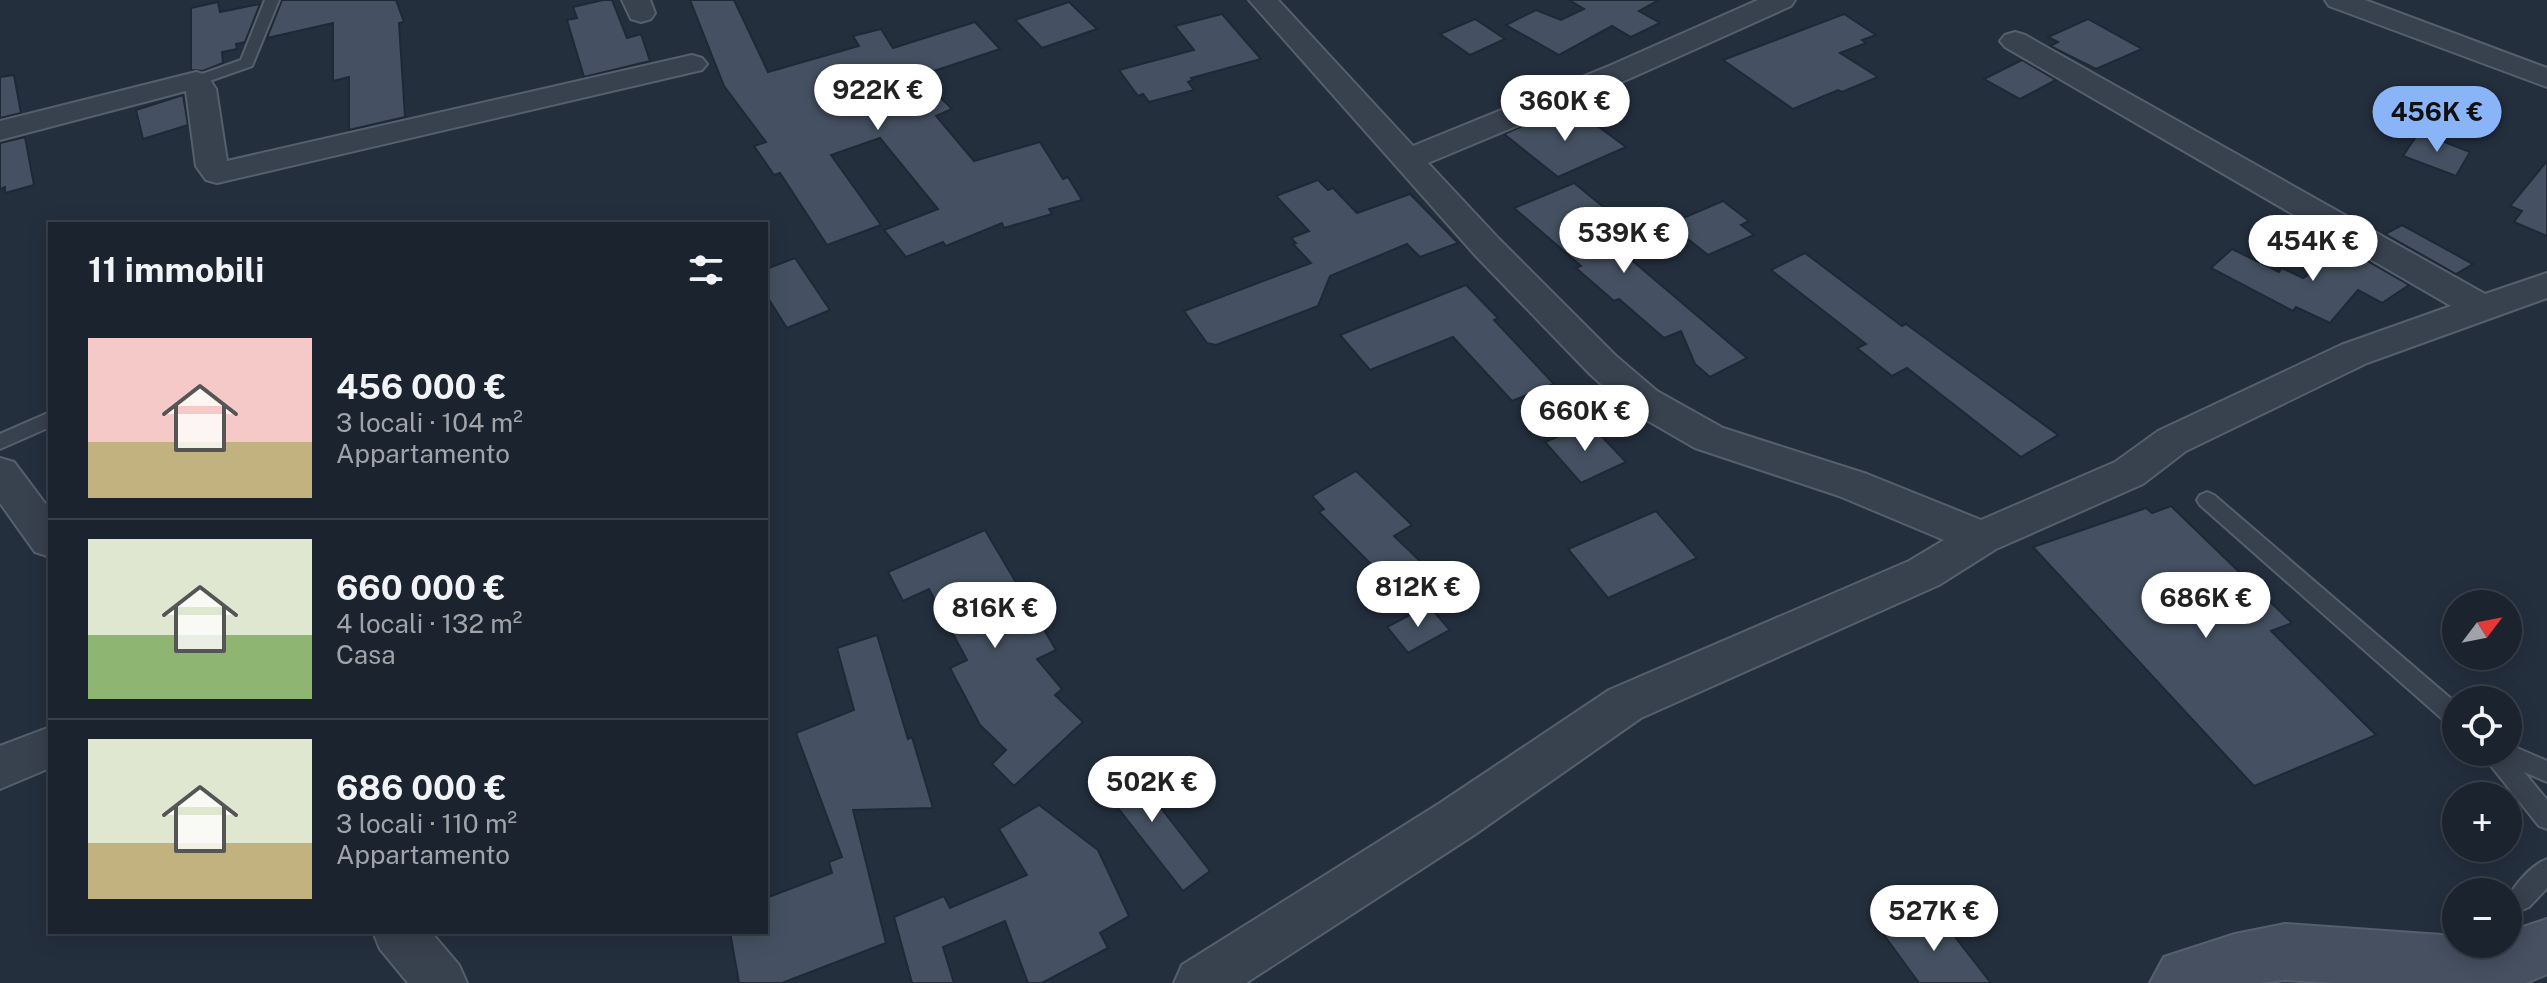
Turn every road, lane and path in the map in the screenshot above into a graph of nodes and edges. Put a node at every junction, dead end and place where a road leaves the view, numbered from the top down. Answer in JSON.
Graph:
{"nodes":[{"id":1,"x":272,"y":0,"type":"edge"},
{"id":2,"x":1263,"y":0,"type":"edge"},
{"id":3,"x":1781,"y":0,"type":"edge"},
{"id":4,"x":2339,"y":0,"type":"edge"},
{"id":5,"x":2015,"y":41,"type":"dead end"},
{"id":6,"x":692,"y":64,"type":"dead end"},
{"id":7,"x":2547,"y":78,"type":"edge"},
{"id":8,"x":196,"y":81,"type":"junction"},
{"id":9,"x":0,"y":131,"type":"edge"},
{"id":10,"x":1407,"y":160,"type":"junction"},
{"id":11,"x":2547,"y":285,"type":"edge"},
{"id":12,"x":2480,"y":307,"type":"junction"},
{"id":13,"x":48,"y":420,"type":"edge"},
{"id":14,"x":0,"y":442,"type":"edge"},
{"id":15,"x":0,"y":473,"type":"edge"},
{"id":16,"x":2207,"y":500,"type":"dead end"},
{"id":17,"x":48,"y":538,"type":"edge"},
{"id":18,"x":1981,"y":538,"type":"junction"},
{"id":19,"x":2442,"y":705,"type":"edge"},
{"id":20,"x":48,"y":748,"type":"edge"},
{"id":21,"x":2518,"y":766,"type":"edge"},
{"id":22,"x":0,"y":768,"type":"edge"},
{"id":23,"x":2537,"y":776,"type":"edge"},
{"id":24,"x":2547,"y":805,"type":"edge"},
{"id":25,"x":2547,"y":818,"type":"edge"},
{"id":26,"x":2547,"y":871,"type":"edge"},
{"id":27,"x":2522,"y":897,"type":"edge"},
{"id":28,"x":400,"y":934,"type":"edge"},
{"id":29,"x":2547,"y":946,"type":"edge"},
{"id":30,"x":441,"y":983,"type":"edge"},
{"id":31,"x":1200,"y":983,"type":"edge"},
{"id":32,"x":2179,"y":983,"type":"edge"}],
"edges":[{"from":1,"to":8,"type":"lane"},
{"from":2,"to":10,"type":"street"},
{"from":3,"to":10,"type":"street"},
{"from":4,"to":7,"type":"street"},
{"from":5,"to":12,"type":"street"},
{"from":6,"to":8,"type":"street"},
{"from":8,"to":9,"type":"street"},
{"from":10,"to":18,"type":"street"},
{"from":11,"to":12,"type":"street"},
{"from":12,"to":18,"type":"street"},
{"from":13,"to":14,"type":"lane"},
{"from":15,"to":17,"type":"street"},
{"from":16,"to":19,"type":"lane"},
{"from":18,"to":31,"type":"street"},
{"from":20,"to":22,"type":"street"},
{"from":21,"to":23,"type":"lane"},
{"from":23,"to":24,"type":"lane"},
{"from":23,"to":25,"type":"lane"},
{"from":26,"to":27,"type":"lane"},
{"from":28,"to":30,"type":"street"},
{"from":29,"to":32,"type":"main road"}]}
